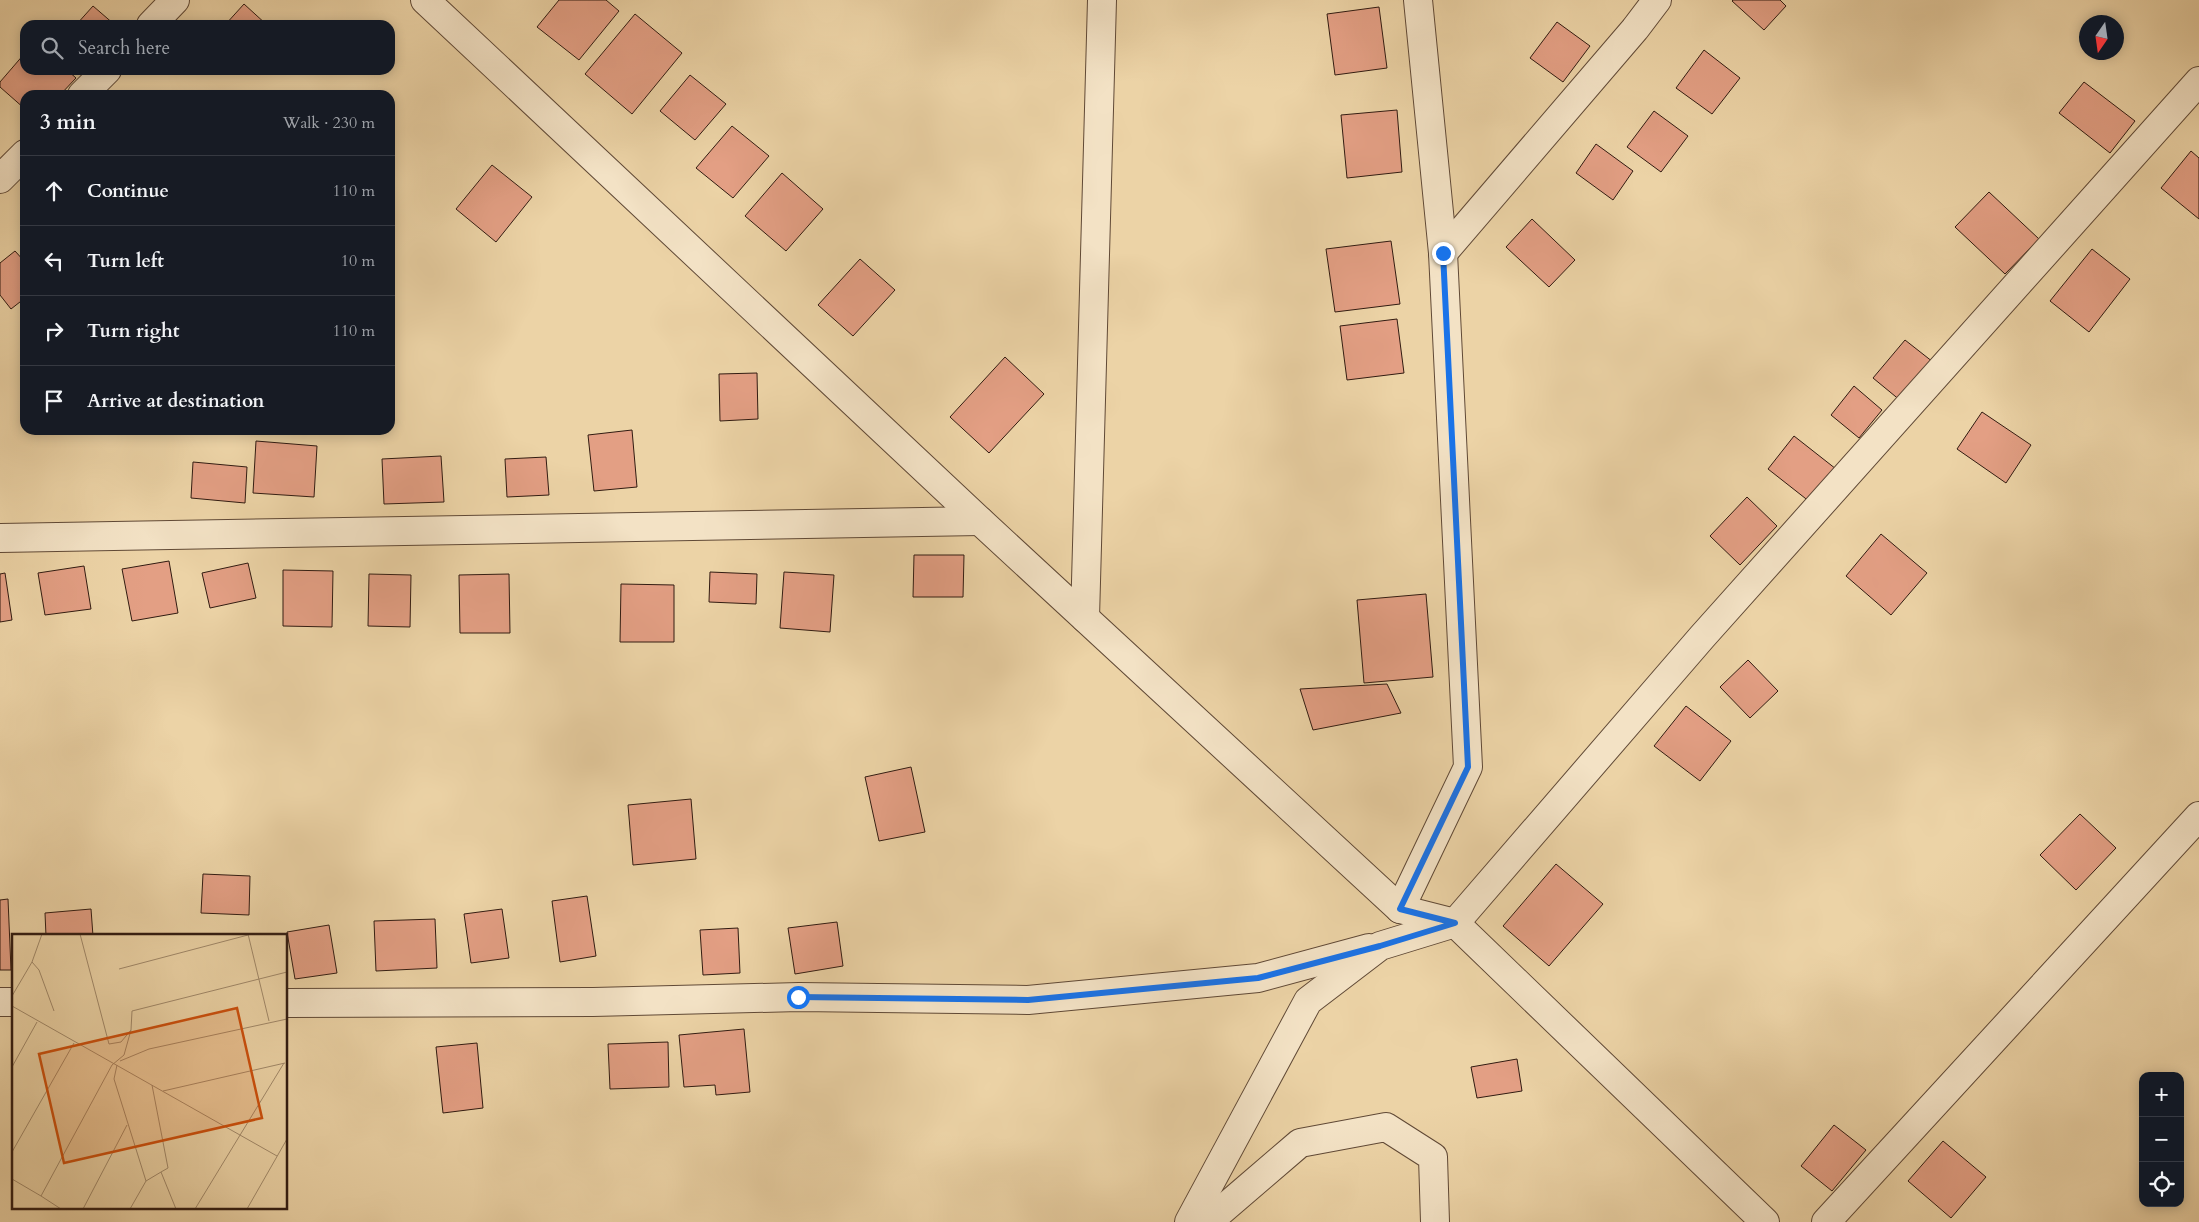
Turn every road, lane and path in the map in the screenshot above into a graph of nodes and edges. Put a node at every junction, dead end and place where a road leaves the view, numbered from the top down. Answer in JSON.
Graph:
{"nodes":[{"id":1,"x":175,"y":0,"type":"edge"},
{"id":2,"x":426,"y":0,"type":"edge"},
{"id":3,"x":1102,"y":0,"type":"edge"},
{"id":4,"x":1418,"y":0,"type":"edge"},
{"id":5,"x":1657,"y":0,"type":"edge"},
{"id":6,"x":156,"y":20,"type":"edge"},
{"id":7,"x":102,"y":75,"type":"edge"},
{"id":8,"x":2199,"y":82,"type":"edge"},
{"id":9,"x":87,"y":90,"type":"edge"},
{"id":10,"x":20,"y":159,"type":"edge"},
{"id":11,"x":0,"y":179,"type":"edge"},
{"id":12,"x":1443,"y":253,"type":"junction"},
{"id":13,"x":980,"y":521,"type":"junction"},
{"id":14,"x":0,"y":538,"type":"edge"},
{"id":15,"x":1085,"y":618,"type":"junction"},
{"id":16,"x":2199,"y":816,"type":"edge"},
{"id":17,"x":1400,"y":909,"type":"junction"},
{"id":18,"x":1455,"y":923,"type":"junction"},
{"id":19,"x":1380,"y":946,"type":"junction"},
{"id":20,"x":288,"y":1003,"type":"edge"},
{"id":21,"x":1189,"y":1222,"type":"edge"},
{"id":22,"x":1208,"y":1222,"type":"edge"},
{"id":23,"x":1435,"y":1222,"type":"edge"},
{"id":24,"x":1765,"y":1222,"type":"edge"},
{"id":25,"x":1826,"y":1222,"type":"edge"}],
"edges":[{"from":1,"to":6,"type":"street"},
{"from":2,"to":13,"type":"street"},
{"from":3,"to":15,"type":"street"},
{"from":4,"to":12,"type":"street"},
{"from":5,"to":12,"type":"street"},
{"from":7,"to":9,"type":"street"},
{"from":8,"to":18,"type":"street"},
{"from":10,"to":11,"type":"street"},
{"from":12,"to":17,"type":"street"},
{"from":13,"to":14,"type":"street"},
{"from":13,"to":15,"type":"street"},
{"from":15,"to":17,"type":"street"},
{"from":16,"to":25,"type":"street"},
{"from":17,"to":18,"type":"street"},
{"from":18,"to":19,"type":"street"},
{"from":18,"to":24,"type":"street"},
{"from":19,"to":20,"type":"street"},
{"from":19,"to":21,"type":"street"},
{"from":22,"to":23,"type":"street"}]}
